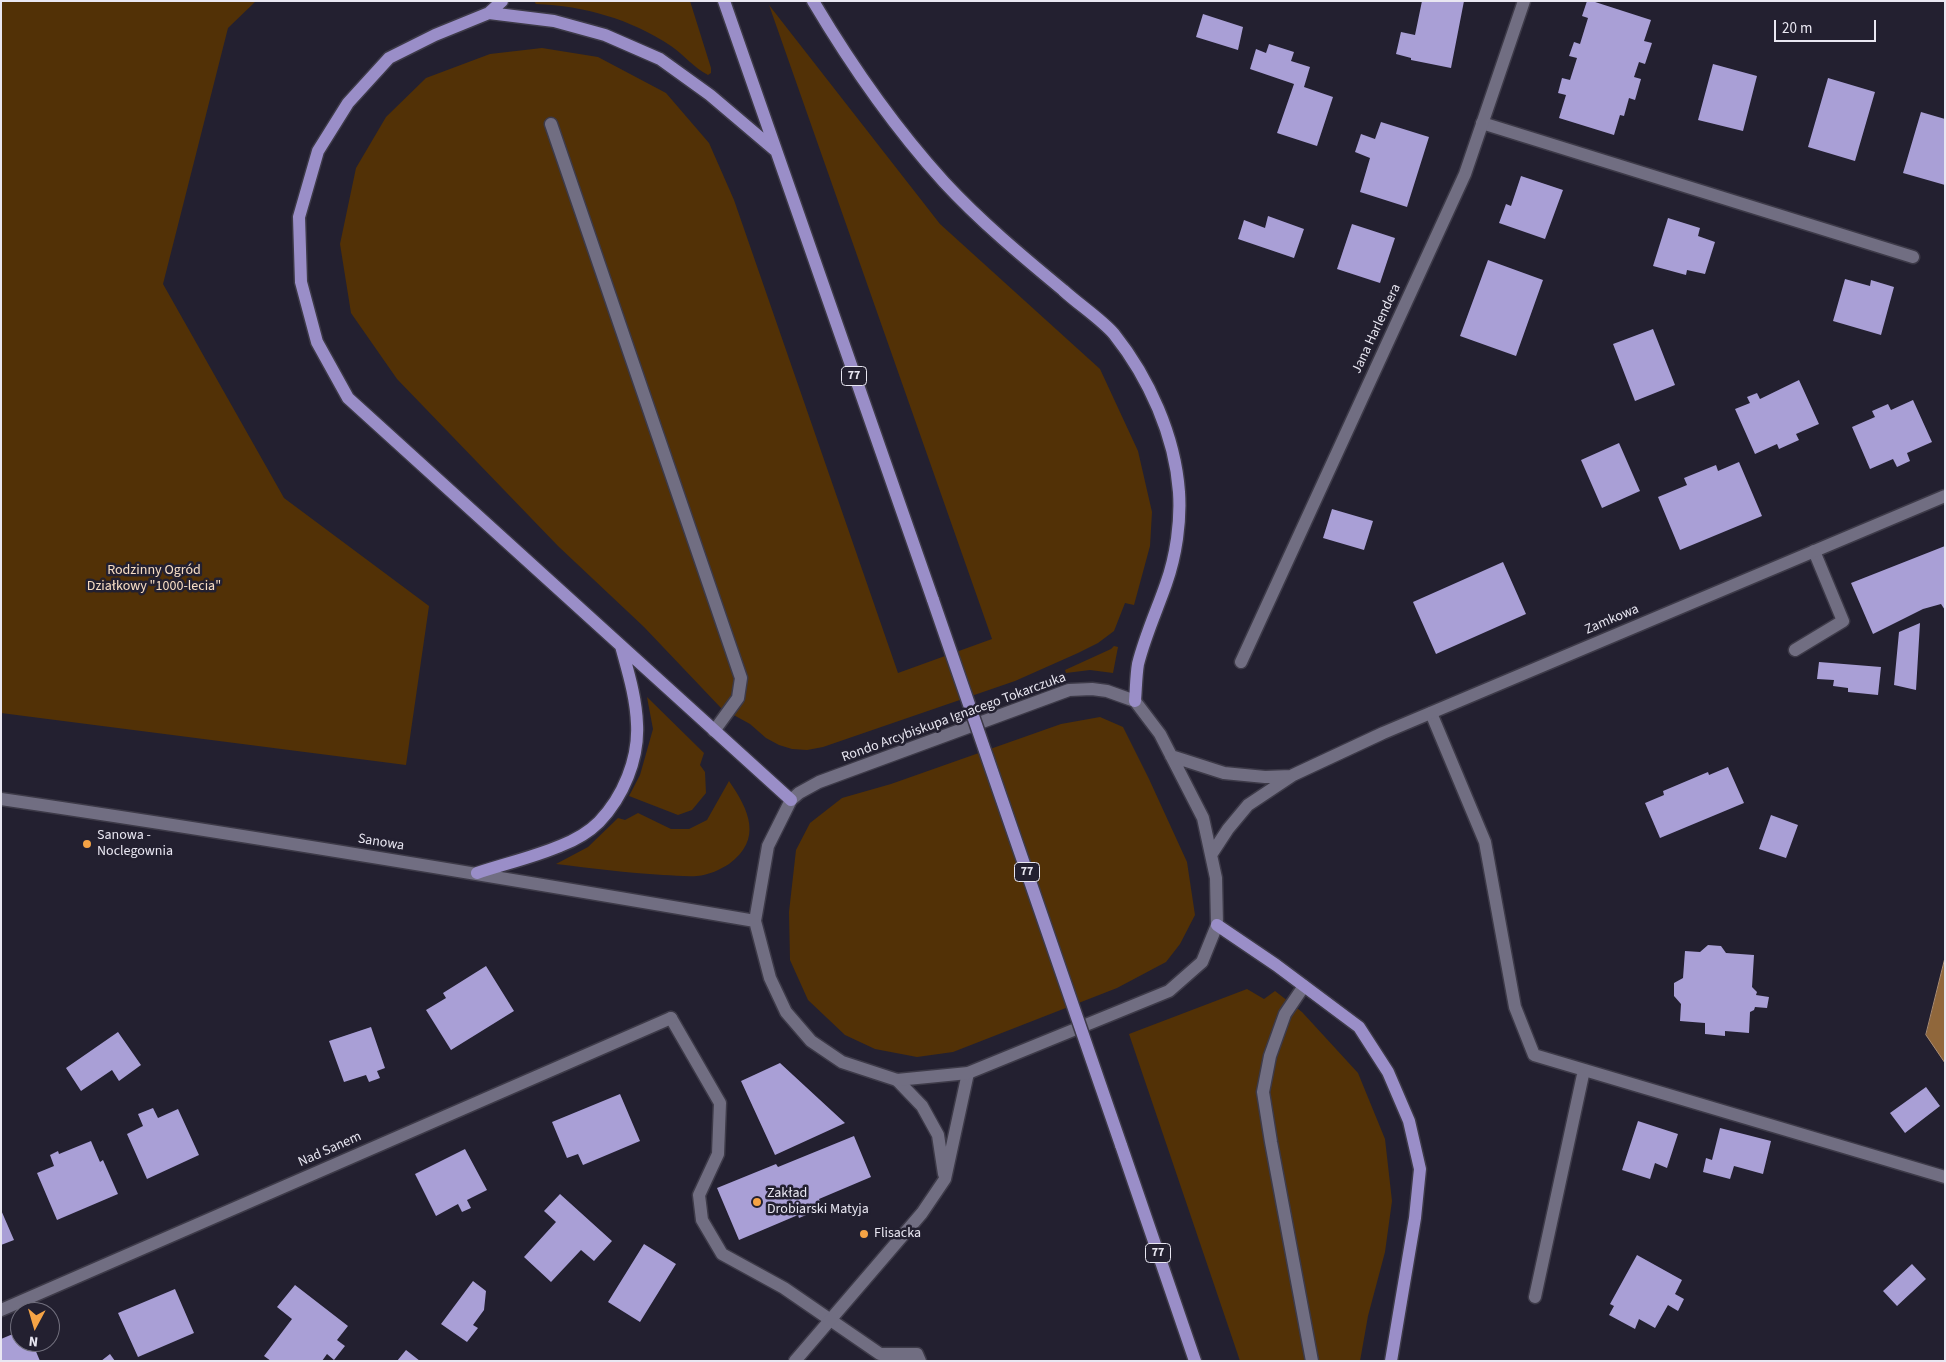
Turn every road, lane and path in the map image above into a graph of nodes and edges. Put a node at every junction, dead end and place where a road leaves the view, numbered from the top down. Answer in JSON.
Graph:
{"nodes":[{"id":1,"x":502,"y":1,"type":"edge"},
{"id":2,"x":724,"y":1,"type":"edge"},
{"id":3,"x":813,"y":1,"type":"edge"},
{"id":4,"x":1524,"y":1,"type":"edge"},
{"id":5,"x":489,"y":12,"type":"junction"},
{"id":6,"x":1482,"y":123,"type":"junction"},
{"id":7,"x":552,"y":124,"type":"dead end"},
{"id":8,"x":776,"y":152,"type":"junction"},
{"id":9,"x":1913,"y":257,"type":"dead end"},
{"id":10,"x":1945,"y":496,"type":"edge"},
{"id":11,"x":1814,"y":551,"type":"junction"},
{"id":12,"x":621,"y":646,"type":"junction"},
{"id":13,"x":1795,"y":650,"type":"dead end"},
{"id":14,"x":1241,"y":662,"type":"dead end"},
{"id":15,"x":1135,"y":701,"type":"junction"},
{"id":16,"x":1431,"y":713,"type":"junction"},
{"id":17,"x":714,"y":731,"type":"junction"},
{"id":18,"x":1171,"y":756,"type":"junction"},
{"id":19,"x":1293,"y":776,"type":"junction"},
{"id":20,"x":1,"y":799,"type":"edge"},
{"id":21,"x":791,"y":800,"type":"junction"},
{"id":22,"x":1211,"y":856,"type":"junction"},
{"id":23,"x":477,"y":873,"type":"junction"},
{"id":24,"x":755,"y":922,"type":"junction"},
{"id":25,"x":1217,"y":925,"type":"junction"},
{"id":26,"x":1304,"y":986,"type":"junction"},
{"id":27,"x":1584,"y":1070,"type":"junction"},
{"id":28,"x":968,"y":1073,"type":"junction"},
{"id":29,"x":897,"y":1080,"type":"junction"},
{"id":30,"x":1945,"y":1177,"type":"edge"},
{"id":31,"x":945,"y":1179,"type":"junction"},
{"id":32,"x":1535,"y":1297,"type":"dead end"},
{"id":33,"x":1,"y":1310,"type":"edge"},
{"id":34,"x":831,"y":1319,"type":"junction"},
{"id":35,"x":795,"y":1361,"type":"edge"},
{"id":36,"x":920,"y":1361,"type":"edge"},
{"id":37,"x":1195,"y":1361,"type":"edge"},
{"id":38,"x":1312,"y":1361,"type":"edge"},
{"id":39,"x":1391,"y":1361,"type":"edge"}],
"edges":[{"from":1,"to":5,"type":"main road"},
{"from":2,"to":8,"type":"main road","number":"77"},
{"from":3,"to":15,"type":"main road"},
{"from":4,"to":6,"type":"main road","name":"Jana Harlendera"},
{"from":5,"to":8,"type":"main road"},
{"from":5,"to":12,"type":"main road"},
{"from":6,"to":9,"type":"main road"},
{"from":6,"to":14,"type":"main road","name":"Jana Harlendera"},
{"from":7,"to":17,"type":"main road"},
{"from":8,"to":37,"type":"main road","number":"77","bridge":true},
{"from":10,"to":11,"type":"main road","name":"Zamkowa"},
{"from":11,"to":13,"type":"main road"},
{"from":11,"to":16,"type":"main road","name":"Zamkowa"},
{"from":12,"to":17,"type":"main road"},
{"from":12,"to":23,"type":"main road"},
{"from":15,"to":18,"type":"main road","name":"Rondo Arcybiskupa Ignacego Tokarczuka"},
{"from":15,"to":21,"type":"main road","name":"Rondo Arcybiskupa Ignacego Tokarczuka"},
{"from":16,"to":19,"type":"main road","name":"Zamkowa"},
{"from":16,"to":27,"type":"main road"},
{"from":17,"to":21,"type":"main road"},
{"from":18,"to":19,"type":"main road","name":"Zamkowa"},
{"from":18,"to":22,"type":"main road","name":"Rondo Arcybiskupa Ignacego Tokarczuka"},
{"from":19,"to":22,"type":"main road","name":"Zamkowa"},
{"from":20,"to":23,"type":"main road","name":"Sanowa"},
{"from":21,"to":24,"type":"main road","name":"Rondo Arcybiskupa Ignacego Tokarczuka"},
{"from":22,"to":25,"type":"main road","name":"Rondo Arcybiskupa Ignacego Tokarczuka"},
{"from":23,"to":24,"type":"main road","name":"Sanowa"},
{"from":24,"to":29,"type":"main road","name":"Rondo Arcybiskupa Ignacego Tokarczuka"},
{"from":25,"to":26,"type":"main road"},
{"from":25,"to":28,"type":"main road","name":"Rondo Arcybiskupa Ignacego Tokarczuka"},
{"from":26,"to":38,"type":"main road"},
{"from":26,"to":39,"type":"main road"},
{"from":27,"to":30,"type":"main road"},
{"from":27,"to":32,"type":"main road"},
{"from":28,"to":29,"type":"main road","name":"Rondo Arcybiskupa Ignacego Tokarczuka"},
{"from":28,"to":31,"type":"main road"},
{"from":29,"to":31,"type":"main road"},
{"from":31,"to":34,"type":"main road"},
{"from":33,"to":34,"type":"main road","name":"Nad Sanem"},
{"from":34,"to":35,"type":"main road"},
{"from":34,"to":36,"type":"main road"}]}
